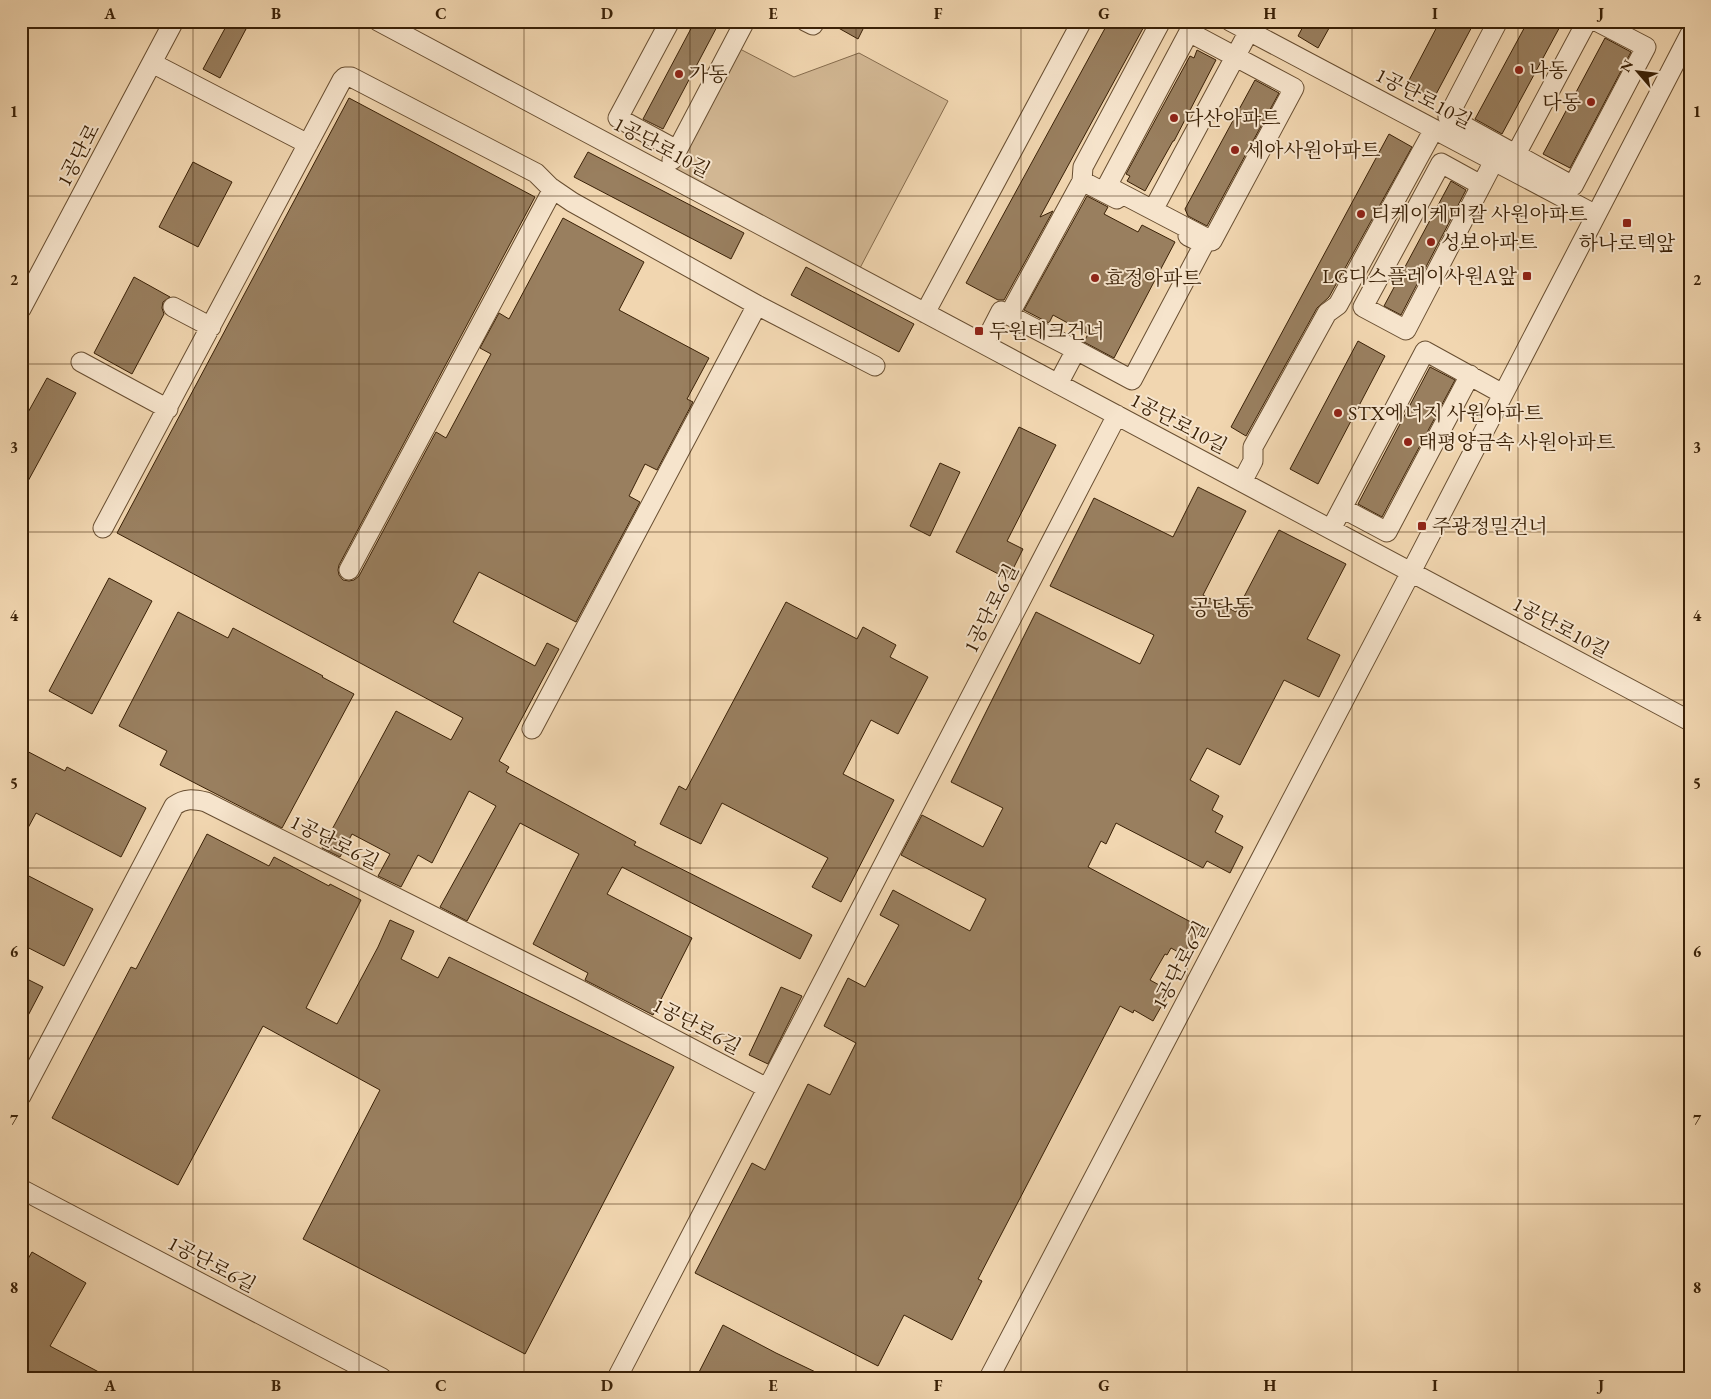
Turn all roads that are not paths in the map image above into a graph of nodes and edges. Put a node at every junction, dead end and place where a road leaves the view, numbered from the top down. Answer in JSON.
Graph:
{"nodes":[{"id":1,"x":174,"y":21,"type":"edge"},
{"id":2,"x":378,"y":21,"type":"edge"},
{"id":3,"x":670,"y":21,"type":"edge"},
{"id":4,"x":745,"y":21,"type":"edge"},
{"id":5,"x":805,"y":21,"type":"edge"},
{"id":6,"x":815,"y":21,"type":"edge"},
{"id":7,"x":1082,"y":21,"type":"edge"},
{"id":8,"x":1161,"y":21,"type":"edge"},
{"id":9,"x":1230,"y":21,"type":"edge"},
{"id":10,"x":1498,"y":21,"type":"edge"},
{"id":11,"x":1587,"y":21,"type":"edge"},
{"id":12,"x":1596,"y":21,"type":"edge"},
{"id":13,"x":1249,"y":31,"type":"junction"},
{"id":14,"x":1690,"y":34,"type":"edge"},
{"id":15,"x":1236,"y":57,"type":"junction"},
{"id":16,"x":152,"y":63,"type":"junction"},
{"id":17,"x":1434,"y":129,"type":"junction"},
{"id":18,"x":308,"y":144,"type":"junction"},
{"id":19,"x":1516,"y":154,"type":"junction"},
{"id":20,"x":1494,"y":161,"type":"junction"},
{"id":21,"x":1082,"y":181,"type":"junction"},
{"id":22,"x":1481,"y":185,"type":"junction"},
{"id":23,"x":553,"y":190,"type":"junction"},
{"id":24,"x":1153,"y":210,"type":"junction"},
{"id":25,"x":1596,"y":215,"type":"junction"},
{"id":26,"x":757,"y":305,"type":"junction"},
{"id":27,"x":173,"y":307,"type":"dead end"},
{"id":28,"x":21,"y":309,"type":"edge"},
{"id":29,"x":925,"y":313,"type":"junction"},
{"id":30,"x":1010,"y":315,"type":"junction"},
{"id":31,"x":211,"y":326,"type":"junction"},
{"id":32,"x":984,"y":344,"type":"junction"},
{"id":33,"x":1076,"y":350,"type":"junction"},
{"id":34,"x":80,"y":362,"type":"dead end"},
{"id":35,"x":875,"y":366,"type":"dead end"},
{"id":36,"x":1470,"y":374,"type":"junction"},
{"id":37,"x":1058,"y":384,"type":"junction"},
{"id":38,"x":1504,"y":394,"type":"junction"},
{"id":39,"x":168,"y":409,"type":"junction"},
{"id":40,"x":1116,"y":415,"type":"junction"},
{"id":41,"x":1242,"y":482,"type":"junction"},
{"id":42,"x":1342,"y":508,"type":"junction"},
{"id":43,"x":103,"y":528,"type":"dead end"},
{"id":44,"x":1331,"y":529,"type":"junction"},
{"id":45,"x":349,"y":570,"type":"dead end"},
{"id":46,"x":1411,"y":572,"type":"junction"},
{"id":47,"x":1690,"y":721,"type":"edge"},
{"id":48,"x":532,"y":729,"type":"dead end"},
{"id":49,"x":767,"y":1088,"type":"junction"},
{"id":50,"x":21,"y":1096,"type":"edge"},
{"id":51,"x":21,"y":1189,"type":"edge"},
{"id":52,"x":382,"y":1378,"type":"edge"},
{"id":53,"x":617,"y":1378,"type":"edge"},
{"id":54,"x":989,"y":1378,"type":"edge"}],
"edges":[{"from":1,"to":16,"type":"street","name":"1공단로"},
{"from":2,"to":29,"type":"street","name":"1공단로10길"},
{"from":3,"to":4,"type":"street"},
{"from":5,"to":6,"type":"street"},
{"from":7,"to":29,"type":"street"},
{"from":8,"to":21,"type":"street"},
{"from":9,"to":13,"type":"street","name":"1공단로10길"},
{"from":10,"to":19,"type":"street"},
{"from":11,"to":19,"type":"street"},
{"from":12,"to":19,"type":"street"},
{"from":13,"to":15,"type":"street"},
{"from":13,"to":17,"type":"street","name":"1공단로10길"},
{"from":14,"to":25,"type":"street"},
{"from":15,"to":24,"type":"street"},
{"from":15,"to":24,"type":"street"},
{"from":15,"to":24,"type":"street"},
{"from":16,"to":18,"type":"street"},
{"from":16,"to":28,"type":"street","name":"1공단로"},
{"from":17,"to":20,"type":"street","name":"1공단로10길"},
{"from":17,"to":41,"type":"street"},
{"from":18,"to":23,"type":"street"},
{"from":18,"to":31,"type":"street"},
{"from":20,"to":22,"type":"street"},
{"from":20,"to":25,"type":"street","name":"1공단로10길"},
{"from":21,"to":30,"type":"street"},
{"from":21,"to":33,"type":"street"},
{"from":22,"to":22,"type":"street"},
{"from":23,"to":26,"type":"street"},
{"from":23,"to":45,"type":"street"},
{"from":25,"to":38,"type":"street"},
{"from":26,"to":35,"type":"street"},
{"from":26,"to":48,"type":"street"},
{"from":27,"to":31,"type":"street"},
{"from":29,"to":32,"type":"street","name":"1공단로10길"},
{"from":30,"to":32,"type":"street"},
{"from":30,"to":33,"type":"street"},
{"from":31,"to":39,"type":"street"},
{"from":32,"to":37,"type":"street","name":"1공단로10길"},
{"from":33,"to":37,"type":"street"},
{"from":34,"to":39,"type":"street"},
{"from":36,"to":38,"type":"street"},
{"from":36,"to":42,"type":"street"},
{"from":36,"to":42,"type":"street"},
{"from":37,"to":40,"type":"street","name":"1공단로10길"},
{"from":38,"to":46,"type":"street"},
{"from":39,"to":43,"type":"street"},
{"from":40,"to":41,"type":"street","name":"1공단로10길"},
{"from":40,"to":49,"type":"street","name":"1공단로6길"},
{"from":41,"to":44,"type":"street","name":"1공단로10길"},
{"from":42,"to":44,"type":"street"},
{"from":44,"to":46,"type":"street","name":"1공단로10길"},
{"from":46,"to":47,"type":"street","name":"1공단로10길"},
{"from":46,"to":54,"type":"street","name":"1공단로6길"},
{"from":49,"to":50,"type":"street","name":"1공단로6길"},
{"from":49,"to":53,"type":"street","name":"1공단로6길"},
{"from":51,"to":52,"type":"street","name":"1공단로6길"}]}
